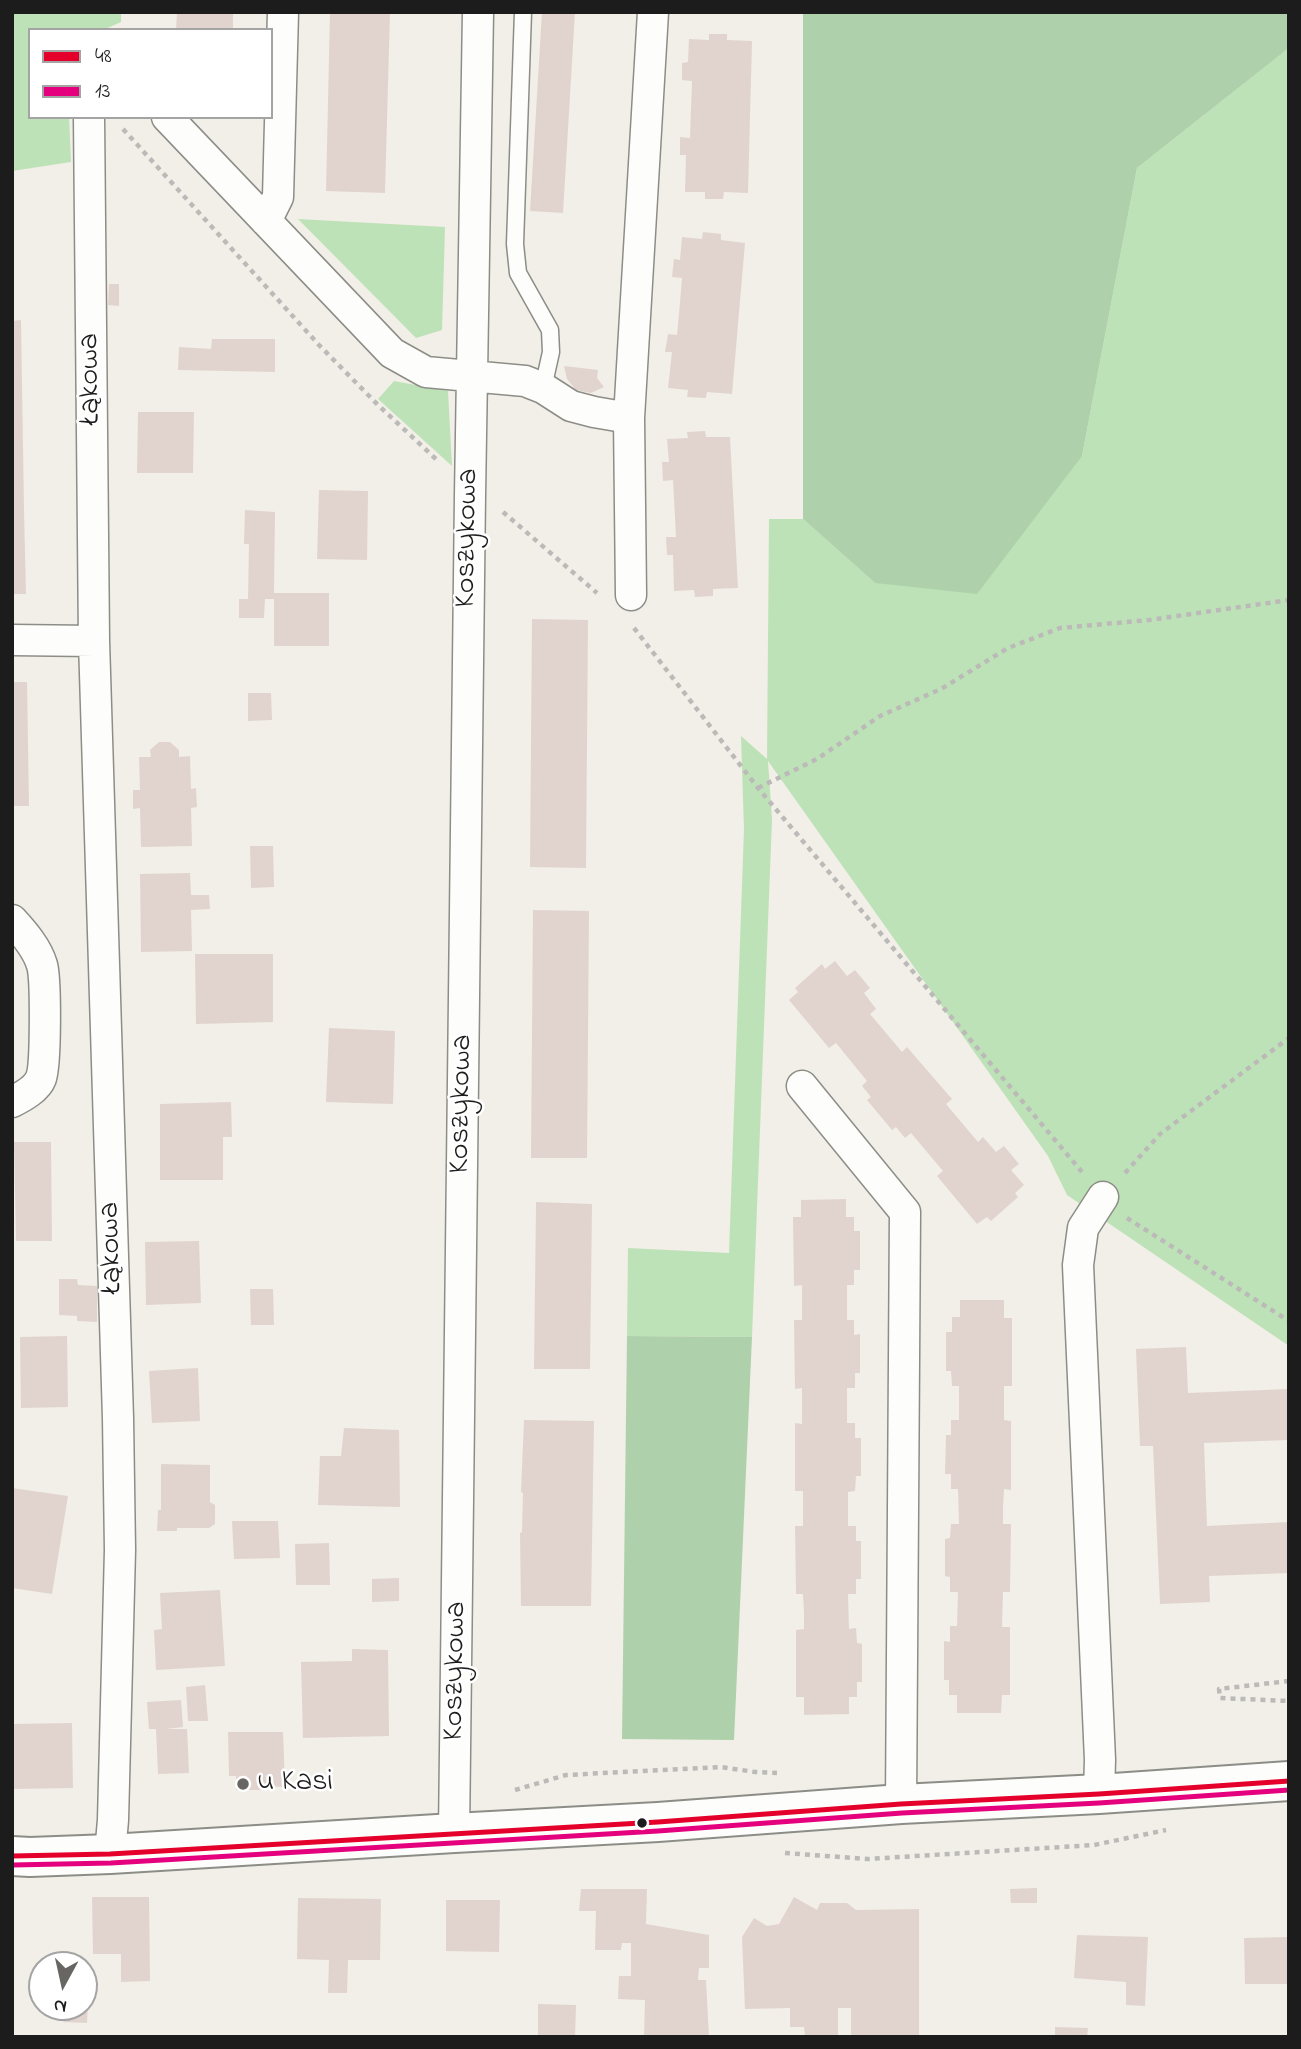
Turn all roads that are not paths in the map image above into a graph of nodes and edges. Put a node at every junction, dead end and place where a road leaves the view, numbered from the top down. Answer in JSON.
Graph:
{"nodes":[{"id":1,"x":283,"y":12,"type":"edge"},
{"id":2,"x":478,"y":12,"type":"edge"},
{"id":3,"x":523,"y":12,"type":"edge"},
{"id":4,"x":653,"y":12,"type":"edge"},
{"id":5,"x":169,"y":119,"type":"edge"},
{"id":6,"x":101,"y":120,"type":"edge"},
{"id":7,"x":266,"y":221,"type":"junction"},
{"id":8,"x":472,"y":376,"type":"junction"},
{"id":9,"x":543,"y":388,"type":"junction"},
{"id":10,"x":629,"y":418,"type":"junction"},
{"id":11,"x":621,"y":604,"type":"road end"},
{"id":12,"x":12,"y":640,"type":"edge"},
{"id":13,"x":94,"y":641,"type":"junction"},
{"id":14,"x":12,"y":920,"type":"edge"},
{"id":15,"x":802,"y":1086,"type":"dead end"},
{"id":16,"x":12,"y":1102,"type":"edge"},
{"id":17,"x":1103,"y":1198,"type":"road end"},
{"id":18,"x":1289,"y":1781,"type":"edge"},
{"id":19,"x":1100,"y":1794,"type":"junction"},
{"id":20,"x":901,"y":1804,"type":"junction"},
{"id":21,"x":454,"y":1833,"type":"junction"},
{"id":22,"x":110,"y":1854,"type":"junction"},
{"id":23,"x":12,"y":1856,"type":"edge"}],
"edges":[{"from":1,"to":7,"type":"street"},
{"from":2,"to":8,"type":"street","name":"Koszykowa"},
{"from":3,"to":9,"type":"lane"},
{"from":4,"to":10,"type":"street"},
{"from":5,"to":7,"type":"street"},
{"from":6,"to":13,"type":"street","name":"Łąkowa"},
{"from":7,"to":8,"type":"street"},
{"from":8,"to":9,"type":"street"},
{"from":8,"to":21,"type":"street","name":"Koszykowa"},
{"from":9,"to":10,"type":"street"},
{"from":10,"to":11,"type":"street"},
{"from":12,"to":13,"type":"street"},
{"from":13,"to":22,"type":"street","name":"Łąkowa"},
{"from":14,"to":16,"type":"street"},
{"from":15,"to":20,"type":"street"},
{"from":17,"to":19,"type":"street"},
{"from":18,"to":19,"type":"street"},
{"from":19,"to":20,"type":"street"},
{"from":20,"to":21,"type":"street"},
{"from":21,"to":22,"type":"street"},
{"from":22,"to":23,"type":"street"}]}
